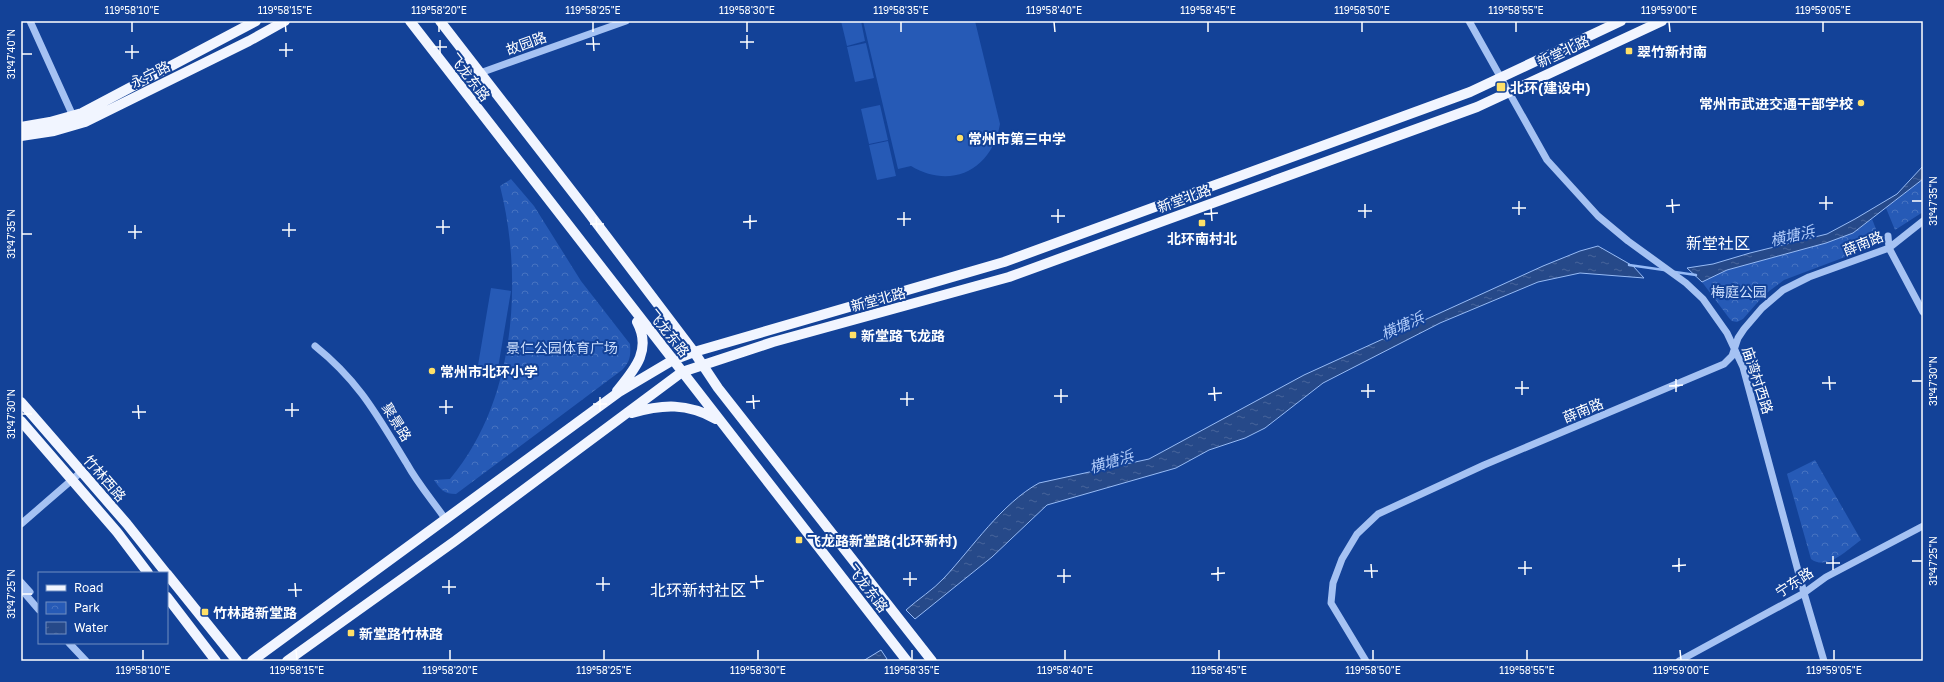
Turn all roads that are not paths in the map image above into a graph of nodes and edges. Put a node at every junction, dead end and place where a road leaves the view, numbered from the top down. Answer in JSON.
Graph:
{"nodes":[{"id":1,"x":30,"y":21,"type":"edge"},
{"id":2,"x":256,"y":21,"type":"edge"},
{"id":3,"x":285,"y":21,"type":"edge"},
{"id":4,"x":410,"y":21,"type":"edge"},
{"id":5,"x":440,"y":21,"type":"edge"},
{"id":6,"x":626,"y":21,"type":"edge"},
{"id":7,"x":1469,"y":21,"type":"edge"},
{"id":8,"x":1621,"y":21,"type":"edge"},
{"id":9,"x":1662,"y":21,"type":"edge"},
{"id":10,"x":480,"y":73,"type":"junction"},
{"id":11,"x":1500,"y":77,"type":"junction"},
{"id":12,"x":1508,"y":92,"type":"junction"},
{"id":13,"x":73,"y":116,"type":"junction"},
{"id":14,"x":21,"y":127,"type":"edge"},
{"id":15,"x":21,"y":136,"type":"edge"},
{"id":16,"x":1923,"y":221,"type":"edge"},
{"id":17,"x":1888,"y":236,"type":"dead end"},
{"id":18,"x":1889,"y":248,"type":"junction"},
{"id":19,"x":628,"y":303,"type":"junction"},
{"id":20,"x":1923,"y":312,"type":"edge"},
{"id":21,"x":315,"y":346,"type":"dead end"},
{"id":22,"x":1734,"y":348,"type":"junction"},
{"id":23,"x":694,"y":352,"type":"junction"},
{"id":24,"x":673,"y":360,"type":"junction"},
{"id":25,"x":703,"y":365,"type":"junction"},
{"id":26,"x":682,"y":372,"type":"junction"},
{"id":27,"x":611,"y":398,"type":"junction"},
{"id":28,"x":21,"y":402,"type":"edge"},
{"id":29,"x":624,"y":415,"type":"junction"},
{"id":30,"x":21,"y":421,"type":"edge"},
{"id":31,"x":720,"y":421,"type":"junction"},
{"id":32,"x":81,"y":472,"type":"junction"},
{"id":33,"x":72,"y":479,"type":"junction"},
{"id":34,"x":446,"y":520,"type":"junction"},
{"id":35,"x":21,"y":524,"type":"edge"},
{"id":36,"x":1923,"y":526,"type":"edge"},
{"id":37,"x":147,"y":572,"type":"edge"},
{"id":38,"x":165,"y":572,"type":"edge"},
{"id":39,"x":168,"y":575,"type":"edge"},
{"id":40,"x":21,"y":582,"type":"edge"},
{"id":41,"x":21,"y":589,"type":"edge"},
{"id":42,"x":1804,"y":593,"type":"junction"},
{"id":43,"x":168,"y":598,"type":"edge"},
{"id":44,"x":38,"y":601,"type":"edge"},
{"id":45,"x":38,"y":609,"type":"edge"},
{"id":46,"x":76,"y":646,"type":"edge"},
{"id":47,"x":86,"y":661,"type":"edge"},
{"id":48,"x":92,"y":661,"type":"edge"},
{"id":49,"x":216,"y":661,"type":"edge"},
{"id":50,"x":237,"y":661,"type":"edge"},
{"id":51,"x":252,"y":661,"type":"edge"},
{"id":52,"x":287,"y":661,"type":"edge"},
{"id":53,"x":907,"y":661,"type":"edge"},
{"id":54,"x":932,"y":661,"type":"edge"},
{"id":55,"x":1366,"y":661,"type":"edge"},
{"id":56,"x":1679,"y":661,"type":"edge"},
{"id":57,"x":1824,"y":661,"type":"edge"}],
"edges":[{"from":1,"to":13,"type":"street"},
{"from":2,"to":13,"type":"main road","name":"永宁路"},
{"from":3,"to":15,"type":"main road","name":"永宁路"},
{"from":4,"to":19,"type":"main road","name":"飞龙东路"},
{"from":5,"to":10,"type":"main road","name":"飞龙东路"},
{"from":6,"to":10,"type":"street","name":"故园路"},
{"from":7,"to":11,"type":"street","name":"庙湾村西路"},
{"from":8,"to":11,"type":"main road","name":"新堂北路"},
{"from":9,"to":12,"type":"main road","name":"新堂北路"},
{"from":10,"to":23,"type":"main road","name":"飞龙东路"},
{"from":11,"to":12,"type":"street","name":"庙湾村西路"},
{"from":11,"to":23,"type":"main road","name":"新堂北路"},
{"from":12,"to":22,"type":"street","name":"庙湾村西路"},
{"from":12,"to":25,"type":"main road","name":"新堂北路"},
{"from":13,"to":14,"type":"main road","name":"永宁路"},
{"from":16,"to":18,"type":"street","name":"薛南路"},
{"from":17,"to":18,"type":"street"},
{"from":18,"to":20,"type":"street"},
{"from":18,"to":22,"type":"street","name":"薛南路"},
{"from":19,"to":24,"type":"main road","name":"飞龙东路"},
{"from":19,"to":27,"type":"main road"},
{"from":21,"to":34,"type":"street","name":"聚景路"},
{"from":22,"to":42,"type":"street","name":"庙湾村西路"},
{"from":22,"to":55,"type":"street","name":"薛南路"},
{"from":23,"to":24,"type":"main road","name":"新堂北路"},
{"from":23,"to":25,"type":"main road","name":"飞龙东路"},
{"from":24,"to":26,"type":"main road","name":"飞龙东路"},
{"from":24,"to":27,"type":"main road","name":"新堂北路"},
{"from":25,"to":26,"type":"main road","name":"新堂北路"},
{"from":25,"to":54,"type":"main road","name":"飞龙东路"},
{"from":26,"to":29,"type":"main road","name":"新堂北路"},
{"from":26,"to":31,"type":"main road","name":"飞龙东路"},
{"from":27,"to":34,"type":"main road"},
{"from":28,"to":32,"type":"main road","name":"竹林西路"},
{"from":29,"to":31,"type":"main road"},
{"from":29,"to":52,"type":"main road","name":"新堂北路"},
{"from":30,"to":33,"type":"main road","name":"竹林西路"},
{"from":31,"to":53,"type":"main road","name":"飞龙东路"},
{"from":32,"to":33,"type":"street"},
{"from":32,"to":38,"type":"main road","name":"竹林西路"},
{"from":33,"to":35,"type":"street"},
{"from":33,"to":37,"type":"main road","name":"竹林西路"},
{"from":34,"to":51,"type":"main road"},
{"from":36,"to":42,"type":"street","name":"宁东路"},
{"from":39,"to":50,"type":"main road","name":"竹林西路"},
{"from":40,"to":44,"type":"street"},
{"from":41,"to":45,"type":"street"},
{"from":42,"to":56,"type":"street","name":"宁东路"},
{"from":42,"to":57,"type":"street","name":"庙湾村西路"},
{"from":43,"to":49,"type":"main road"},
{"from":46,"to":47,"type":"street"},
{"from":46,"to":48,"type":"street"}]}
